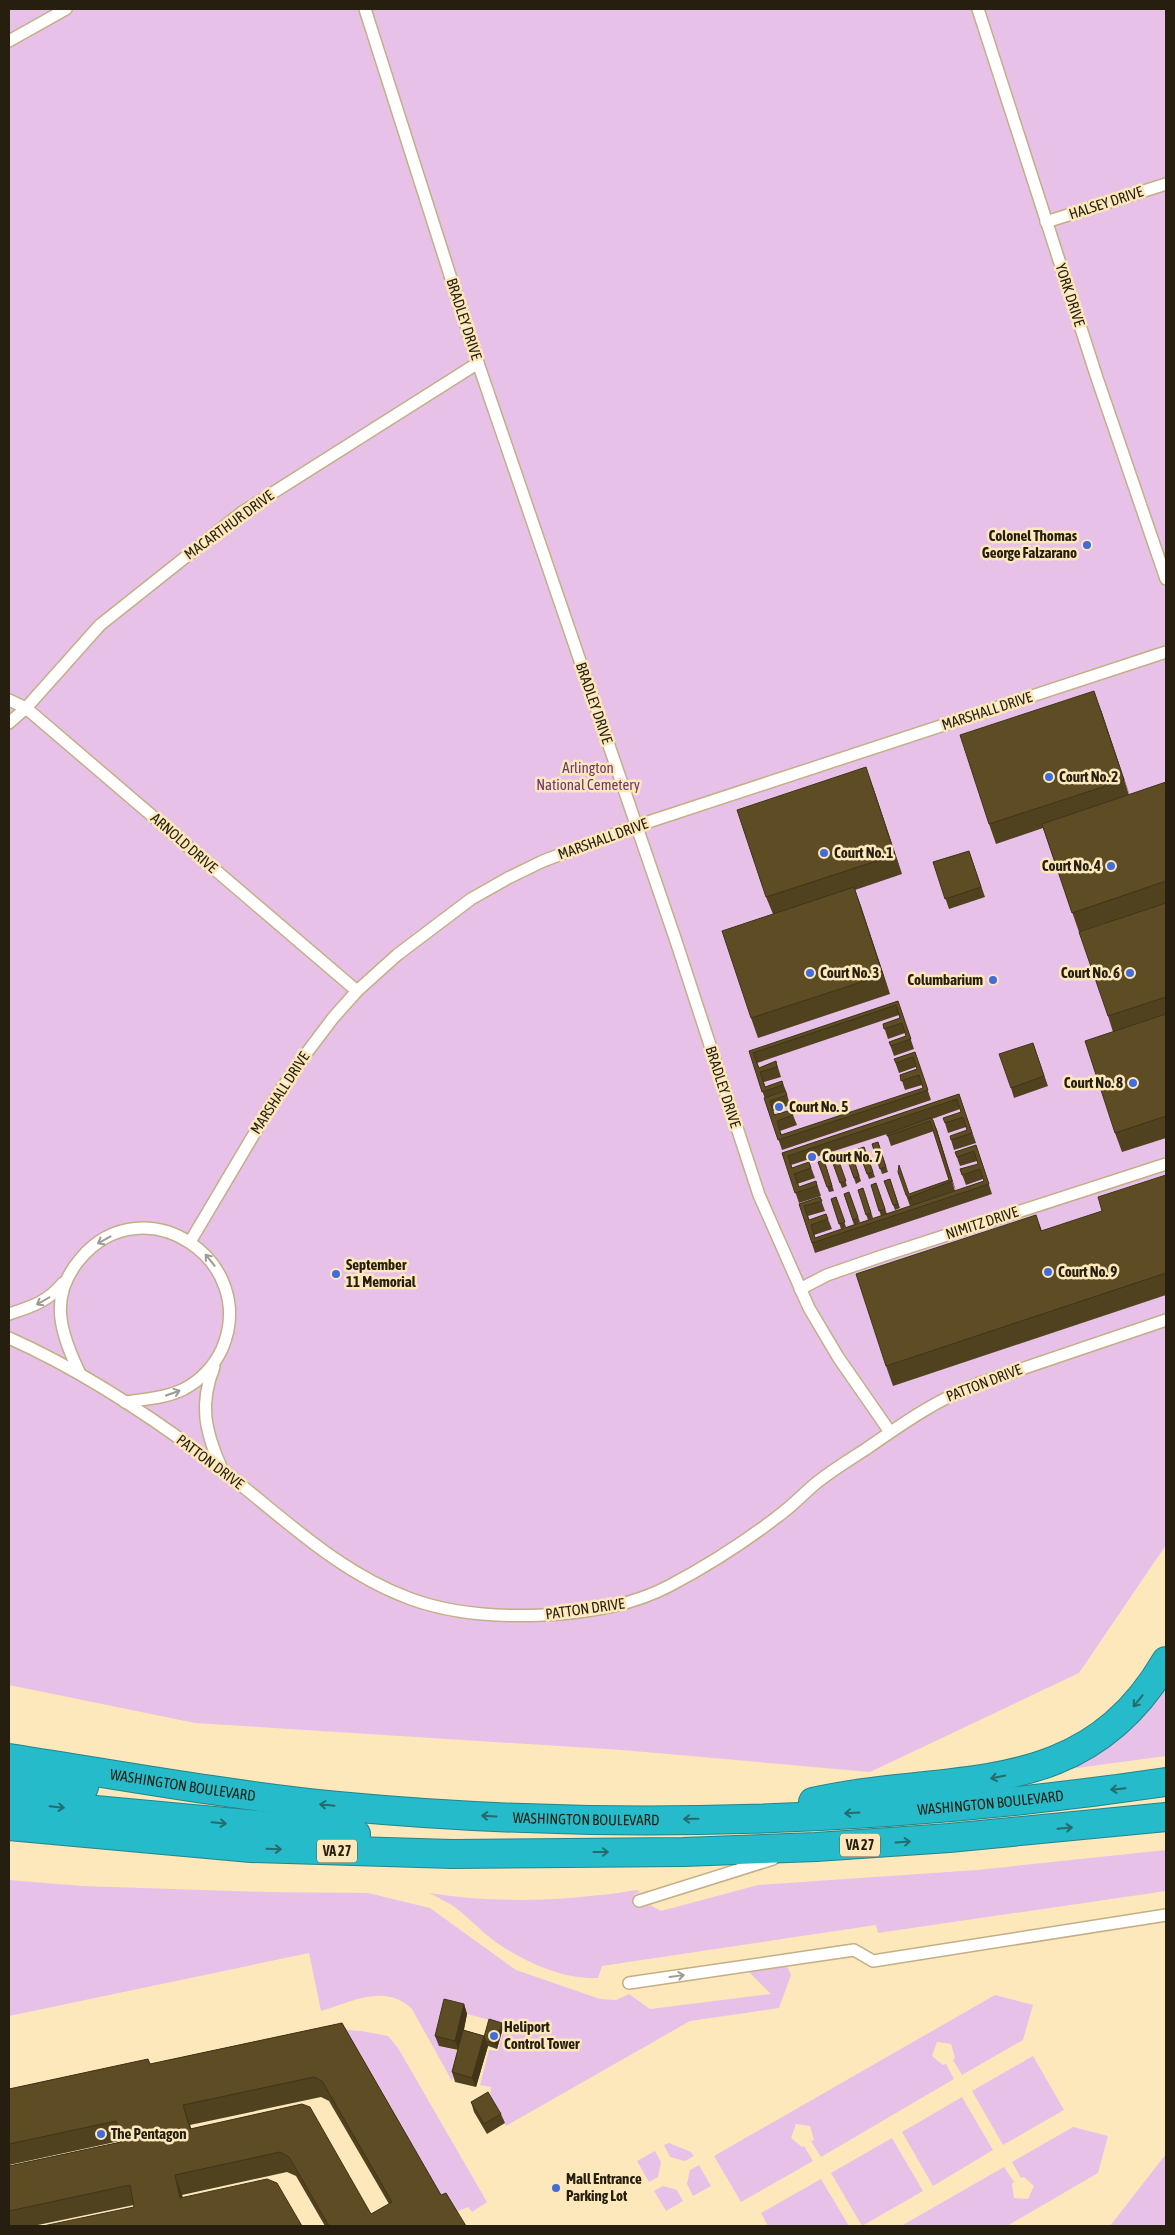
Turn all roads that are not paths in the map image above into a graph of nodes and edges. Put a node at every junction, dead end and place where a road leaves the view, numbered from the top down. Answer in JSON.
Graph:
{"nodes":[{"id":1,"x":66,"y":9,"type":"edge"},
{"id":2,"x":365,"y":9,"type":"edge"},
{"id":3,"x":978,"y":9,"type":"edge"},
{"id":4,"x":9,"y":41,"type":"edge"},
{"id":5,"x":1166,"y":184,"type":"edge"},
{"id":6,"x":1046,"y":222,"type":"junction"},
{"id":7,"x":478,"y":363,"type":"junction"},
{"id":8,"x":1166,"y":579,"type":"edge"},
{"id":9,"x":1166,"y":652,"type":"edge"},
{"id":10,"x":9,"y":700,"type":"edge"},
{"id":11,"x":26,"y":708,"type":"junction"},
{"id":12,"x":9,"y":723,"type":"edge"},
{"id":13,"x":636,"y":826,"type":"junction"},
{"id":14,"x":357,"y":991,"type":"junction"},
{"id":15,"x":1166,"y":1164,"type":"edge"},
{"id":16,"x":190,"y":1242,"type":"junction"},
{"id":17,"x":69,"y":1275,"type":"junction"},
{"id":18,"x":800,"y":1288,"type":"junction"},
{"id":19,"x":9,"y":1314,"type":"edge"},
{"id":20,"x":1166,"y":1320,"type":"edge"},
{"id":21,"x":9,"y":1338,"type":"edge"},
{"id":22,"x":219,"y":1355,"type":"junction"},
{"id":23,"x":80,"y":1374,"type":"junction"},
{"id":24,"x":125,"y":1402,"type":"junction"},
{"id":25,"x":890,"y":1432,"type":"junction"},
{"id":26,"x":222,"y":1471,"type":"junction"},
{"id":27,"x":1166,"y":1661,"type":"edge"},
{"id":28,"x":9,"y":1758,"type":"edge"},
{"id":29,"x":9,"y":1780,"type":"edge"},
{"id":30,"x":1166,"y":1782,"type":"edge"},
{"id":31,"x":273,"y":1799,"type":"junction"},
{"id":32,"x":9,"y":1802,"type":"edge"},
{"id":33,"x":1166,"y":1817,"type":"edge"},
{"id":34,"x":739,"y":1818,"type":"junction"},
{"id":35,"x":9,"y":1826,"type":"edge"},
{"id":36,"x":816,"y":1847,"type":"junction"},
{"id":37,"x":552,"y":1852,"type":"junction"},
{"id":38,"x":639,"y":1901,"type":"dead end"},
{"id":39,"x":1166,"y":1916,"type":"edge"},
{"id":40,"x":629,"y":1983,"type":"dead end"}],
"edges":[{"from":1,"to":4,"type":"lane"},
{"from":2,"to":7,"type":"lane","name":"BRADLEY DRIVE"},
{"from":3,"to":6,"type":"lane","name":"YORK DRIVE"},
{"from":5,"to":6,"type":"lane","name":"HALSEY DRIVE"},
{"from":6,"to":8,"type":"lane","name":"YORK DRIVE"},
{"from":7,"to":11,"type":"lane","name":"MACARTHUR DRIVE"},
{"from":7,"to":13,"type":"lane","name":"BRADLEY DRIVE"},
{"from":9,"to":13,"type":"lane","name":"MARSHALL DRIVE"},
{"from":10,"to":11,"type":"lane","name":"ARNOLD DRIVE"},
{"from":11,"to":12,"type":"lane","name":"MACARTHUR DRIVE"},
{"from":11,"to":14,"type":"lane","name":"ARNOLD DRIVE"},
{"from":13,"to":14,"type":"lane","name":"MARSHALL DRIVE"},
{"from":13,"to":18,"type":"lane","name":"BRADLEY DRIVE"},
{"from":14,"to":16,"type":"lane","name":"MARSHALL DRIVE"},
{"from":15,"to":18,"type":"lane","name":"NIMITZ DRIVE"},
{"from":16,"to":17,"type":"lane","one_way":true},
{"from":22,"to":16,"type":"lane","one_way":true},
{"from":17,"to":19,"type":"lane","one_way":true},
{"from":17,"to":23,"type":"lane"},
{"from":18,"to":25,"type":"lane","name":"BRADLEY DRIVE"},
{"from":20,"to":25,"type":"lane","name":"PATTON DRIVE"},
{"from":21,"to":23,"type":"lane","name":"PATTON DRIVE"},
{"from":24,"to":22,"type":"lane","one_way":true},
{"from":22,"to":26,"type":"lane"},
{"from":23,"to":24,"type":"lane","name":"PATTON DRIVE"},
{"from":24,"to":26,"type":"lane","name":"PATTON DRIVE"},
{"from":25,"to":26,"type":"lane","name":"PATTON DRIVE"},
{"from":27,"to":34,"type":"highway","one_way":true},
{"from":28,"to":31,"type":"highway","name":"WASHINGTON BOULEVARD","number":"VA 27"},
{"from":29,"to":31,"type":"highway"},
{"from":30,"to":34,"type":"highway","name":"WASHINGTON BOULEVARD","number":"VA 27","one_way":true},
{"from":34,"to":31,"type":"highway","name":"WASHINGTON BOULEVARD","number":"VA 27","one_way":true},
{"from":32,"to":37,"type":"highway","one_way":true},
{"from":36,"to":33,"type":"highway","number":"VA 27","one_way":true},
{"from":35,"to":37,"type":"highway","number":"VA 27","one_way":true},
{"from":37,"to":36,"type":"highway","number":"VA 27","one_way":true},
{"from":36,"to":38,"type":"lane"},
{"from":40,"to":39,"type":"lane","one_way":true}]}
